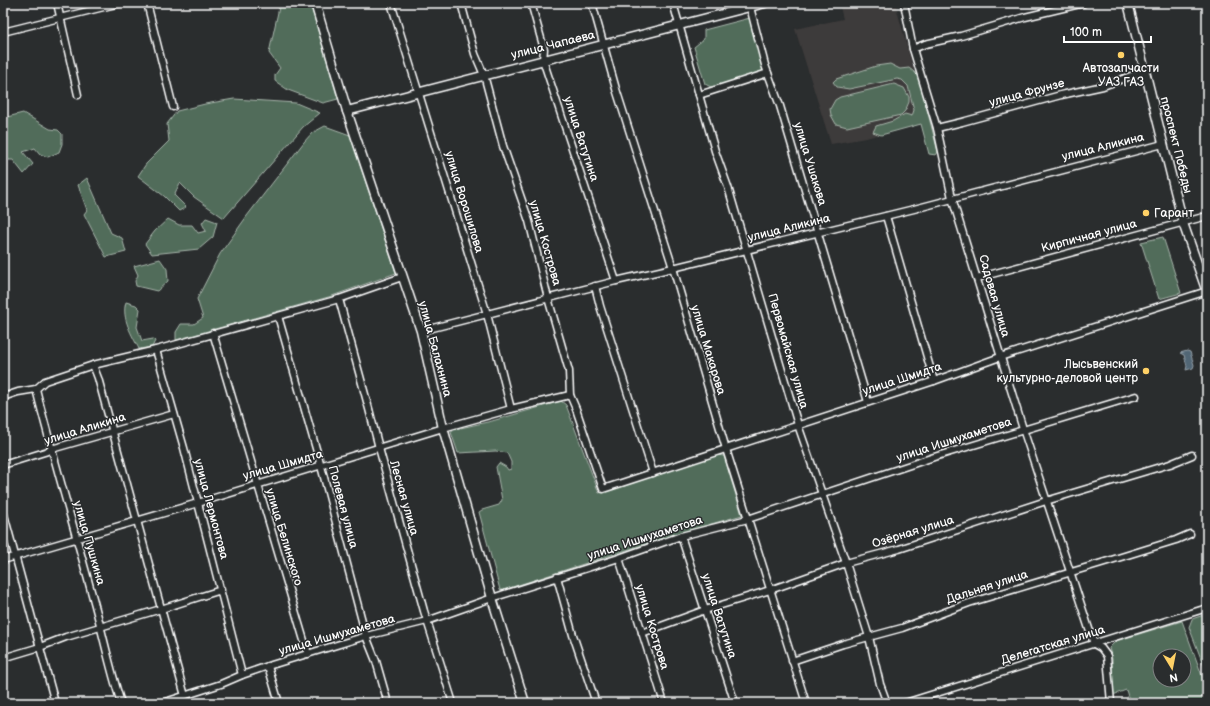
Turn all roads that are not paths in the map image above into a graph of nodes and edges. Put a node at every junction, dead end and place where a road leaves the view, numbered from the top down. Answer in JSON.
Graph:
{"nodes":[{"id":1,"x":57,"y":3,"type":"edge"},
{"id":2,"x":120,"y":3,"type":"edge"},
{"id":3,"x":147,"y":3,"type":"edge"},
{"id":4,"x":315,"y":3,"type":"edge"},
{"id":5,"x":391,"y":3,"type":"edge"},
{"id":6,"x":460,"y":3,"type":"edge"},
{"id":7,"x":531,"y":3,"type":"edge"},
{"id":8,"x":592,"y":3,"type":"edge"},
{"id":9,"x":673,"y":3,"type":"edge"},
{"id":10,"x":765,"y":3,"type":"edge"},
{"id":11,"x":904,"y":3,"type":"edge"},
{"id":12,"x":1084,"y":3,"type":"edge"},
{"id":13,"x":1128,"y":3,"type":"edge"},
{"id":14,"x":750,"y":5,"type":"edge"},
{"id":15,"x":61,"y":18,"type":"junction"},
{"id":16,"x":680,"y":25,"type":"junction"},
{"id":17,"x":3,"y":32,"type":"edge"},
{"id":18,"x":603,"y":45,"type":"junction"},
{"id":19,"x":913,"y":49,"type":"junction"},
{"id":20,"x":543,"y":60,"type":"junction"},
{"id":21,"x":1145,"y":71,"type":"junction"},
{"id":22,"x":768,"y":73,"type":"junction"},
{"id":23,"x":484,"y":75,"type":"junction"},
{"id":24,"x":419,"y":92,"type":"junction"},
{"id":25,"x":78,"y":95,"type":"dead end"},
{"id":26,"x":699,"y":95,"type":"junction"},
{"id":27,"x":174,"y":107,"type":"dead end"},
{"id":28,"x":347,"y":111,"type":"junction"},
{"id":29,"x":937,"y":128,"type":"junction"},
{"id":30,"x":1163,"y":144,"type":"junction"},
{"id":31,"x":952,"y":198,"type":"junction"},
{"id":32,"x":886,"y":216,"type":"junction"},
{"id":33,"x":1207,"y":216,"type":"edge"},
{"id":34,"x":1183,"y":223,"type":"junction"},
{"id":35,"x":818,"y":232,"type":"junction"},
{"id":36,"x":746,"y":250,"type":"junction"},
{"id":37,"x":673,"y":268,"type":"junction"},
{"id":38,"x":402,"y":277,"type":"junction"},
{"id":39,"x":977,"y":278,"type":"junction"},
{"id":40,"x":616,"y":281,"type":"junction"},
{"id":41,"x":595,"y":286,"type":"junction"},
{"id":42,"x":1207,"y":291,"type":"edge"},
{"id":43,"x":548,"y":298,"type":"junction"},
{"id":44,"x":339,"y":299,"type":"junction"},
{"id":45,"x":487,"y":314,"type":"junction"},
{"id":46,"x":278,"y":316,"type":"junction"},
{"id":47,"x":420,"y":331,"type":"junction"},
{"id":48,"x":213,"y":334,"type":"junction"},
{"id":49,"x":156,"y":350,"type":"junction"},
{"id":50,"x":1000,"y":357,"type":"junction"},
{"id":51,"x":93,"y":365,"type":"junction"},
{"id":52,"x":934,"y":381,"type":"junction"},
{"id":53,"x":36,"y":389,"type":"junction"},
{"id":54,"x":570,"y":395,"type":"junction"},
{"id":55,"x":1136,"y":396,"type":"dead end"},
{"id":56,"x":3,"y":397,"type":"edge"},
{"id":57,"x":868,"y":402,"type":"junction"},
{"id":58,"x":511,"y":409,"type":"junction"},
{"id":59,"x":174,"y":414,"type":"junction"},
{"id":60,"x":798,"y":425,"type":"junction"},
{"id":61,"x":443,"y":428,"type":"junction"},
{"id":62,"x":1022,"y":429,"type":"junction"},
{"id":63,"x":112,"y":432,"type":"junction"},
{"id":64,"x":379,"y":448,"type":"junction"},
{"id":65,"x":726,"y":449,"type":"junction"},
{"id":66,"x":51,"y":450,"type":"junction"},
{"id":67,"x":1192,"y":455,"type":"dead end"},
{"id":68,"x":3,"y":465,"type":"edge"},
{"id":69,"x":321,"y":466,"type":"junction"},
{"id":70,"x":653,"y":473,"type":"junction"},
{"id":71,"x":257,"y":484,"type":"junction"},
{"id":72,"x":604,"y":489,"type":"joint"},
{"id":73,"x":823,"y":495,"type":"junction"},
{"id":74,"x":1046,"y":501,"type":"junction"},
{"id":75,"x":198,"y":503,"type":"junction"},
{"id":76,"x":3,"y":511,"type":"edge"},
{"id":77,"x":748,"y":519,"type":"junction"},
{"id":78,"x":138,"y":521,"type":"junction"},
{"id":79,"x":1190,"y":534,"type":"dead end"},
{"id":80,"x":681,"y":536,"type":"junction"},
{"id":81,"x":77,"y":538,"type":"junction"},
{"id":82,"x":16,"y":556,"type":"junction"},
{"id":83,"x":619,"y":558,"type":"junction"},
{"id":84,"x":3,"y":560,"type":"edge"},
{"id":85,"x":846,"y":563,"type":"junction"},
{"id":86,"x":1070,"y":573,"type":"junction"},
{"id":87,"x":557,"y":578,"type":"junction"},
{"id":88,"x":221,"y":590,"type":"junction"},
{"id":89,"x":770,"y":590,"type":"junction"},
{"id":90,"x":492,"y":598,"type":"junction"},
{"id":91,"x":1207,"y":608,"type":"edge"},
{"id":92,"x":161,"y":609,"type":"junction"},
{"id":93,"x":705,"y":610,"type":"junction"},
{"id":94,"x":427,"y":621,"type":"junction"},
{"id":95,"x":101,"y":626,"type":"junction"},
{"id":96,"x":642,"y":633,"type":"junction"},
{"id":97,"x":366,"y":636,"type":"junction"},
{"id":98,"x":869,"y":637,"type":"junction"},
{"id":99,"x":1094,"y":644,"type":"junction"},
{"id":100,"x":40,"y":648,"type":"junction"},
{"id":101,"x":308,"y":654,"type":"junction"},
{"id":102,"x":3,"y":658,"type":"edge"},
{"id":103,"x":792,"y":662,"type":"junction"},
{"id":104,"x":268,"y":666,"type":"junction"},
{"id":105,"x":242,"y":675,"type":"junction"},
{"id":106,"x":185,"y":696,"type":"junction"},
{"id":107,"x":55,"y":703,"type":"edge"},
{"id":108,"x":121,"y":703,"type":"edge"},
{"id":109,"x":162,"y":703,"type":"edge"},
{"id":110,"x":279,"y":703,"type":"edge"},
{"id":111,"x":388,"y":703,"type":"edge"},
{"id":112,"x":453,"y":703,"type":"edge"},
{"id":113,"x":525,"y":703,"type":"edge"},
{"id":114,"x":596,"y":703,"type":"edge"},
{"id":115,"x":664,"y":703,"type":"edge"},
{"id":116,"x":735,"y":703,"type":"edge"},
{"id":117,"x":806,"y":703,"type":"edge"},
{"id":118,"x":887,"y":703,"type":"edge"},
{"id":119,"x":905,"y":703,"type":"edge"},
{"id":120,"x":1111,"y":703,"type":"edge"}],
"edges":[{"from":1,"to":15,"type":"street"},
{"from":2,"to":15,"type":"street"},
{"from":3,"to":27,"type":"street"},
{"from":4,"to":28,"type":"street","name":"улица Балахнина"},
{"from":5,"to":24,"type":"street","name":"улица Ворошилова"},
{"from":6,"to":23,"type":"street","name":"улица Кострова"},
{"from":7,"to":20,"type":"street","name":"улица Ватутина"},
{"from":8,"to":18,"type":"street","name":"улица Макарова"},
{"from":9,"to":16,"type":"street","name":"Первомайская улица"},
{"from":10,"to":14,"type":"street","name":"улица Чапаева"},
{"from":11,"to":19,"type":"street","name":"Садовая улица"},
{"from":12,"to":19,"type":"street"},
{"from":13,"to":21,"type":"street","name":"проспект Победы"},
{"from":14,"to":16,"type":"street","name":"улица Чапаева"},
{"from":14,"to":22,"type":"street","name":"улица Ушакова"},
{"from":15,"to":17,"type":"street"},
{"from":15,"to":25,"type":"street"},
{"from":16,"to":18,"type":"street","name":"улица Чапаева"},
{"from":16,"to":26,"type":"street","name":"Первомайская улица"},
{"from":18,"to":20,"type":"street","name":"улица Чапаева"},
{"from":18,"to":37,"type":"street","name":"улица Макарова"},
{"from":19,"to":29,"type":"street","name":"Садовая улица"},
{"from":20,"to":23,"type":"street","name":"улица Чапаева"},
{"from":20,"to":40,"type":"street","name":"улица Ватутина"},
{"from":21,"to":29,"type":"street","name":"улица Фрунзе"},
{"from":21,"to":30,"type":"street","name":"проспект Победы"},
{"from":22,"to":26,"type":"street"},
{"from":22,"to":35,"type":"street","name":"улица Ушакова"},
{"from":23,"to":24,"type":"street","name":"улица Чапаева"},
{"from":23,"to":43,"type":"street","name":"улица Кострова"},
{"from":24,"to":28,"type":"street","name":"улица Чапаева"},
{"from":24,"to":45,"type":"street","name":"улица Ворошилова"},
{"from":26,"to":36,"type":"street","name":"Первомайская улица"},
{"from":28,"to":38,"type":"street","name":"улица Балахнина"},
{"from":29,"to":31,"type":"street","name":"Садовая улица"},
{"from":30,"to":31,"type":"street","name":"улица Аликина"},
{"from":30,"to":34,"type":"street","name":"проспект Победы"},
{"from":31,"to":32,"type":"street","name":"улица Аликина"},
{"from":31,"to":39,"type":"street","name":"Садовая улица"},
{"from":32,"to":35,"type":"street","name":"улица Аликина"},
{"from":32,"to":52,"type":"street"},
{"from":33,"to":34,"type":"street","name":"Кирпичная улица"},
{"from":34,"to":39,"type":"street","name":"Кирпичная улица"},
{"from":34,"to":42,"type":"street","name":"проспект Победы"},
{"from":35,"to":36,"type":"street","name":"улица Аликина"},
{"from":35,"to":57,"type":"street","name":"улица Ушакова"},
{"from":36,"to":37,"type":"street","name":"улица Аликина"},
{"from":36,"to":60,"type":"street","name":"Первомайская улица"},
{"from":37,"to":40,"type":"street","name":"улица Аликина"},
{"from":37,"to":65,"type":"street","name":"улица Макарова"},
{"from":38,"to":44,"type":"street"},
{"from":38,"to":47,"type":"street","name":"улица Балахнина"},
{"from":39,"to":50,"type":"street","name":"Садовая улица"},
{"from":40,"to":41,"type":"street","name":"улица Аликина"},
{"from":41,"to":43,"type":"street","name":"улица Аликина"},
{"from":41,"to":70,"type":"street"},
{"from":42,"to":50,"type":"street","name":"улица Шмидта"},
{"from":43,"to":45,"type":"street","name":"улица Аликина"},
{"from":43,"to":54,"type":"street","name":"улица Кострова"},
{"from":44,"to":46,"type":"street"},
{"from":44,"to":64,"type":"street","name":"Лесная улица"},
{"from":45,"to":47,"type":"street","name":"улица Аликина"},
{"from":45,"to":58,"type":"street","name":"улица Ворошилова"},
{"from":46,"to":48,"type":"street"},
{"from":46,"to":69,"type":"street","name":"Полевая улица"},
{"from":47,"to":61,"type":"street","name":"улица Балахнина"},
{"from":48,"to":49,"type":"street"},
{"from":48,"to":71,"type":"street","name":"улица Белинского"},
{"from":49,"to":51,"type":"street"},
{"from":49,"to":59,"type":"street","name":"улица Лермонтова"},
{"from":50,"to":52,"type":"street","name":"улица Шмидта"},
{"from":50,"to":62,"type":"street","name":"Садовая улица"},
{"from":51,"to":53,"type":"street"},
{"from":51,"to":63,"type":"street"},
{"from":52,"to":57,"type":"street","name":"улица Шмидта"},
{"from":53,"to":56,"type":"street"},
{"from":53,"to":66,"type":"street","name":"улица Пушкина"},
{"from":54,"to":58,"type":"street","name":"улица Шмидта"},
{"from":54,"to":72,"type":"street","name":"улица Кострова"},
{"from":55,"to":62,"type":"street","name":"улица Ишмухаметова"},
{"from":57,"to":60,"type":"street","name":"улица Шмидта"},
{"from":58,"to":61,"type":"street","name":"улица Шмидта"},
{"from":59,"to":63,"type":"street","name":"улица Аликина"},
{"from":59,"to":75,"type":"street","name":"улица Лермонтова"},
{"from":60,"to":65,"type":"street","name":"улица Шмидта"},
{"from":60,"to":73,"type":"street","name":"Первомайская улица"},
{"from":61,"to":64,"type":"street","name":"улица Шмидта"},
{"from":61,"to":90,"type":"street","name":"улица Балахнина"},
{"from":62,"to":73,"type":"street","name":"улица Ишмухаметова"},
{"from":62,"to":74,"type":"street","name":"Садовая улица"},
{"from":63,"to":66,"type":"street","name":"улица Аликина"},
{"from":63,"to":78,"type":"street"},
{"from":64,"to":69,"type":"street","name":"улица Шмидта"},
{"from":64,"to":94,"type":"street","name":"Лесная улица"},
{"from":65,"to":70,"type":"street","name":"улица Шмидта"},
{"from":65,"to":77,"type":"street","name":"улица Макарова"},
{"from":66,"to":68,"type":"street","name":"улица Аликина"},
{"from":66,"to":81,"type":"street","name":"улица Пушкина"},
{"from":67,"to":74,"type":"street","name":"Озёрная улица"},
{"from":69,"to":71,"type":"street","name":"улица Шмидта"},
{"from":69,"to":97,"type":"street","name":"Полевая улица"},
{"from":70,"to":72,"type":"street","name":"улица Шмидта"},
{"from":71,"to":75,"type":"street","name":"улица Шмидта"},
{"from":71,"to":101,"type":"street","name":"улица Белинского"},
{"from":73,"to":77,"type":"street","name":"улица Ишмухаметова"},
{"from":73,"to":85,"type":"street","name":"Первомайская улица"},
{"from":74,"to":85,"type":"street","name":"Озёрная улица"},
{"from":74,"to":86,"type":"street","name":"Садовая улица"},
{"from":75,"to":78,"type":"street","name":"улица Шмидта"},
{"from":75,"to":88,"type":"street","name":"улица Лермонтова"},
{"from":76,"to":82,"type":"street"},
{"from":77,"to":80,"type":"street","name":"улица Ишмухаметова"},
{"from":77,"to":89,"type":"street","name":"улица Макарова"},
{"from":78,"to":81,"type":"street","name":"улица Шмидта"},
{"from":78,"to":92,"type":"street"},
{"from":79,"to":86,"type":"street","name":"Дальняя улица"},
{"from":80,"to":83,"type":"street","name":"улица Ишмухаметова"},
{"from":80,"to":93,"type":"street","name":"улица Ватутина"},
{"from":81,"to":82,"type":"street","name":"улица Шмидта"},
{"from":81,"to":95,"type":"street","name":"улица Пушкина"},
{"from":82,"to":84,"type":"street","name":"улица Шмидта"},
{"from":82,"to":100,"type":"street"},
{"from":83,"to":87,"type":"street","name":"улица Ишмухаметова"},
{"from":83,"to":96,"type":"street","name":"улица Кострова"},
{"from":85,"to":89,"type":"street","name":"Озёрная улица"},
{"from":85,"to":98,"type":"street","name":"Первомайская улица"},
{"from":86,"to":98,"type":"street","name":"Дальняя улица"},
{"from":86,"to":99,"type":"street","name":"Садовая улица"},
{"from":87,"to":90,"type":"street","name":"улица Ишмухаметова"},
{"from":87,"to":114,"type":"street"},
{"from":88,"to":92,"type":"street"},
{"from":88,"to":105,"type":"street","name":"улица Лермонтова"},
{"from":89,"to":93,"type":"street","name":"Озёрная улица"},
{"from":89,"to":103,"type":"street","name":"улица Макарова"},
{"from":90,"to":94,"type":"street","name":"улица Ишмухаметова"},
{"from":90,"to":113,"type":"street","name":"улица Балахнина"},
{"from":91,"to":99,"type":"street","name":"Делегатская улица"},
{"from":92,"to":95,"type":"street"},
{"from":92,"to":106,"type":"street"},
{"from":93,"to":96,"type":"street","name":"Озёрная улица"},
{"from":93,"to":116,"type":"street","name":"улица Ватутина"},
{"from":94,"to":97,"type":"street","name":"улица Ишмухаметова"},
{"from":94,"to":112,"type":"street","name":"Лесная улица"},
{"from":95,"to":100,"type":"street"},
{"from":95,"to":108,"type":"street","name":"улица Пушкина"},
{"from":96,"to":115,"type":"street","name":"улица Кострова"},
{"from":97,"to":101,"type":"street","name":"улица Ишмухаметова"},
{"from":97,"to":111,"type":"street","name":"Полевая улица"},
{"from":98,"to":103,"type":"street","name":"Дальняя улица"},
{"from":98,"to":118,"type":"street","name":"Первомайская улица"},
{"from":99,"to":119,"type":"street","name":"Делегатская улица"},
{"from":99,"to":120,"type":"street","name":"Садовая улица"},
{"from":100,"to":102,"type":"street"},
{"from":100,"to":107,"type":"street"},
{"from":101,"to":104,"type":"street","name":"улица Ишмухаметова"},
{"from":103,"to":117,"type":"street","name":"улица Макарова"},
{"from":104,"to":105,"type":"street","name":"улица Ишмухаметова"},
{"from":104,"to":110,"type":"street"},
{"from":105,"to":106,"type":"street","name":"улица Ишмухаметова"},
{"from":106,"to":109,"type":"street","name":"улица Ишмухаметова"}]}
